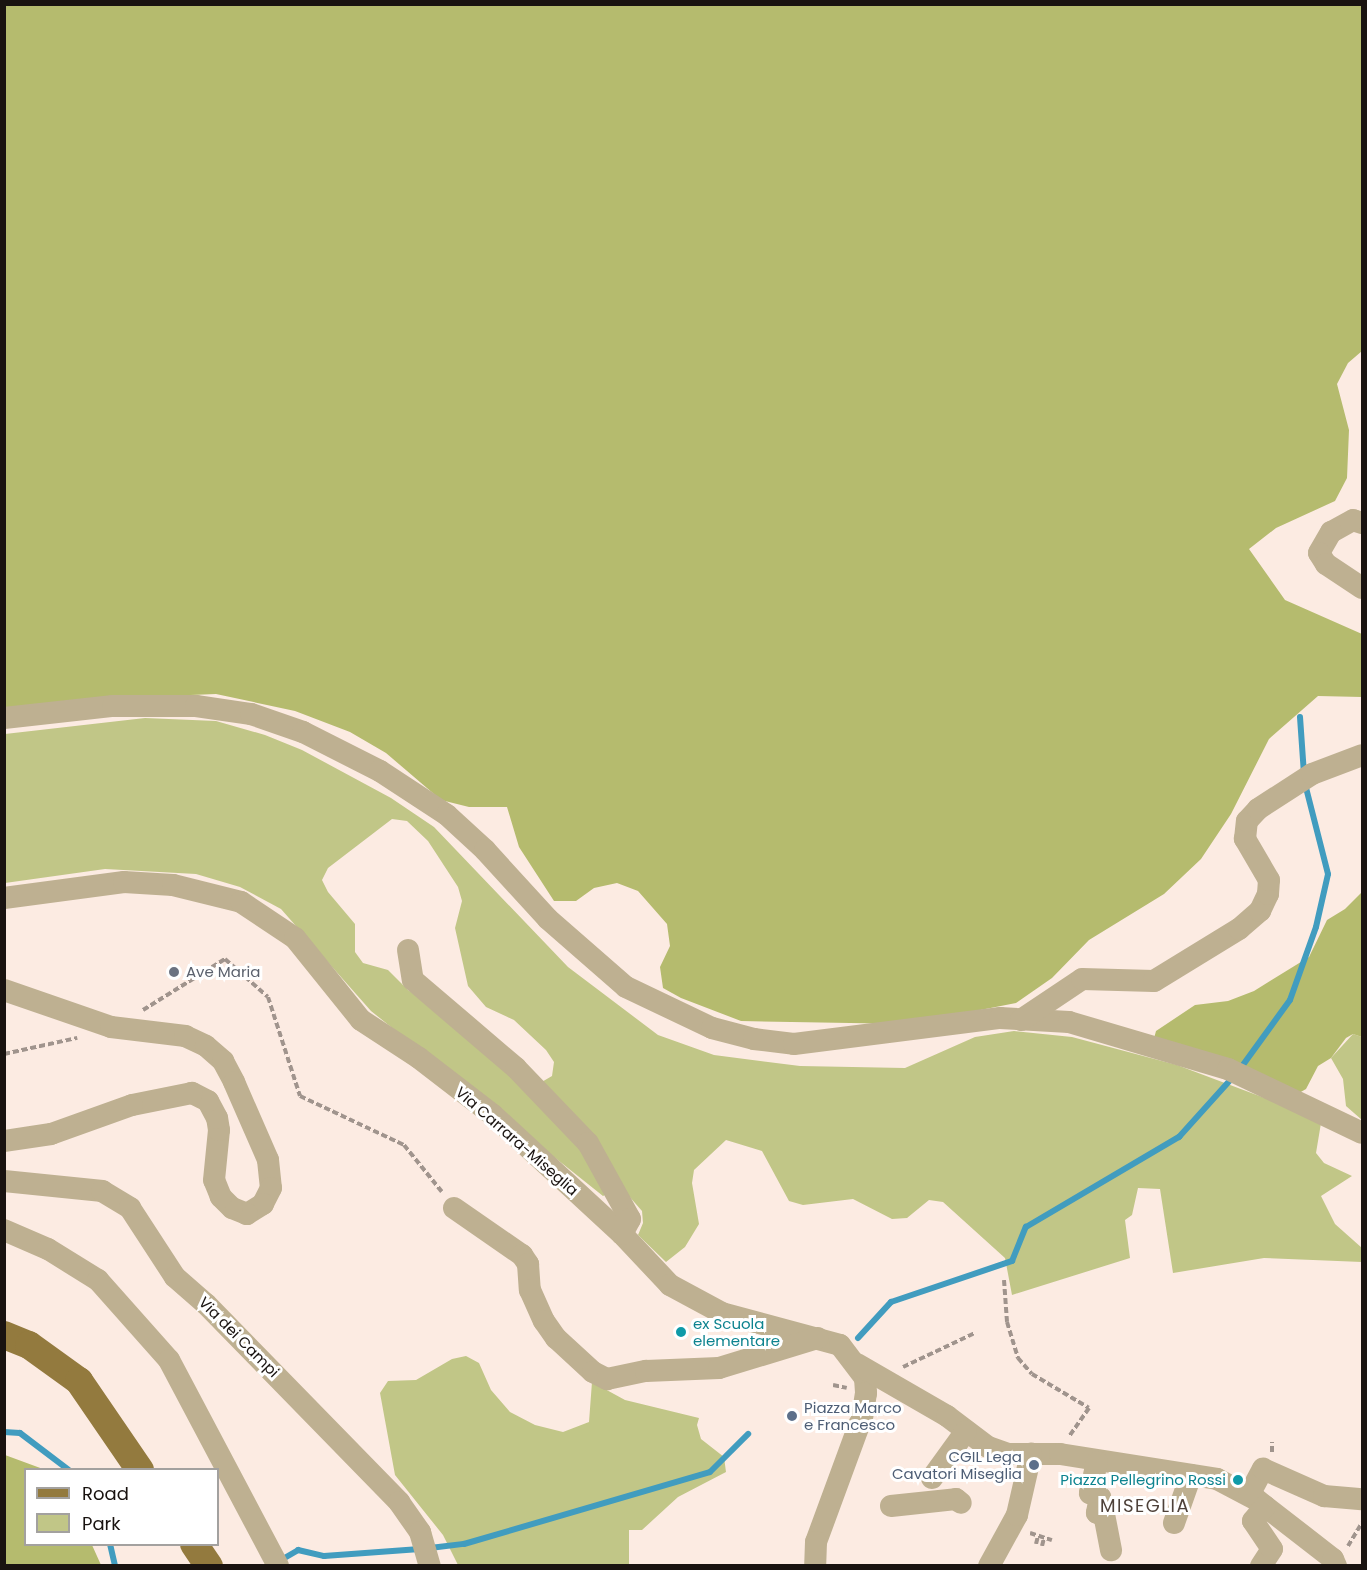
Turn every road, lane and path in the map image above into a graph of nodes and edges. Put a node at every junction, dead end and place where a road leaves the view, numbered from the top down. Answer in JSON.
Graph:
{"nodes":[{"id":1,"x":1362,"y":523,"type":"edge"},
{"id":2,"x":1362,"y":588,"type":"edge"},
{"id":3,"x":4,"y":718,"type":"edge"},
{"id":4,"x":1362,"y":755,"type":"edge"},
{"id":5,"x":4,"y":898,"type":"edge"},
{"id":6,"x":408,"y":950,"type":"dead end"},
{"id":7,"x":4,"y":990,"type":"edge"},
{"id":8,"x":158,"y":1000,"type":"dead end"},
{"id":9,"x":1022,"y":1020,"type":"junction"},
{"id":10,"x":111,"y":1027,"type":"junction"},
{"id":11,"x":4,"y":1054,"type":"edge"},
{"id":12,"x":1362,"y":1133,"type":"edge"},
{"id":13,"x":4,"y":1141,"type":"edge"},
{"id":14,"x":4,"y":1181,"type":"edge"},
{"id":15,"x":454,"y":1208,"type":"joint"},
{"id":16,"x":4,"y":1230,"type":"edge"},
{"id":17,"x":622,"y":1234,"type":"junction"},
{"id":18,"x":1004,"y":1280,"type":"dead end"},
{"id":19,"x":975,"y":1333,"type":"dead end"},
{"id":20,"x":4,"y":1335,"type":"edge"},
{"id":21,"x":819,"y":1338,"type":"junction"},
{"id":22,"x":901,"y":1368,"type":"dead end"},
{"id":23,"x":861,"y":1371,"type":"junction"},
{"id":24,"x":966,"y":1431,"type":"junction"},
{"id":25,"x":1060,"y":1454,"type":"junction"},
{"id":26,"x":1031,"y":1455,"type":"junction"},
{"id":27,"x":1097,"y":1462,"type":"junction"},
{"id":28,"x":139,"y":1468,"type":"edge"},
{"id":29,"x":1195,"y":1475,"type":"junction"},
{"id":30,"x":932,"y":1478,"type":"dead end"},
{"id":31,"x":1362,"y":1499,"type":"edge"},
{"id":32,"x":1257,"y":1501,"type":"junction"},
{"id":33,"x":961,"y":1503,"type":"dead end"},
{"id":34,"x":891,"y":1506,"type":"dead end"},
{"id":35,"x":1174,"y":1523,"type":"dead end"},
{"id":36,"x":1362,"y":1523,"type":"edge"},
{"id":37,"x":1038,"y":1536,"type":"dead end"},
{"id":38,"x":1044,"y":1538,"type":"dead end"},
{"id":39,"x":1036,"y":1544,"type":"dead end"},
{"id":40,"x":195,"y":1546,"type":"edge"},
{"id":41,"x":1042,"y":1546,"type":"dead end"},
{"id":42,"x":1111,"y":1550,"type":"dead end"},
{"id":43,"x":1335,"y":1559,"type":"edge"},
{"id":44,"x":209,"y":1566,"type":"edge"},
{"id":45,"x":278,"y":1566,"type":"edge"},
{"id":46,"x":430,"y":1566,"type":"edge"},
{"id":47,"x":815,"y":1566,"type":"edge"},
{"id":48,"x":989,"y":1566,"type":"edge"},
{"id":49,"x":1261,"y":1566,"type":"edge"}],
"edges":[{"from":1,"to":2,"type":"street"},
{"from":3,"to":9,"type":"street"},
{"from":4,"to":9,"type":"street"},
{"from":5,"to":17,"type":"street","name":"Via Carrara-Miseglia"},
{"from":6,"to":17,"type":"street"},
{"from":7,"to":10,"type":"street"},
{"from":8,"to":15,"type":"path"},
{"from":9,"to":12,"type":"street"},
{"from":10,"to":11,"type":"path"},
{"from":10,"to":13,"type":"street"},
{"from":14,"to":46,"type":"street","name":"Via dei Campi"},
{"from":15,"to":21,"type":"street"},
{"from":16,"to":45,"type":"street"},
{"from":17,"to":21,"type":"street","name":"Via Carrara-Miseglia"},
{"from":18,"to":25,"type":"path"},
{"from":19,"to":22,"type":"path"},
{"from":20,"to":28,"type":"main road"},
{"from":21,"to":23,"type":"street","name":"Via Carrara-Miseglia"},
{"from":23,"to":24,"type":"street","name":"Via Carrara-Miseglia"},
{"from":23,"to":47,"type":"street"},
{"from":24,"to":26,"type":"street","name":"Via Carrara-Miseglia"},
{"from":24,"to":30,"type":"street"},
{"from":25,"to":26,"type":"street","name":"Via Carrara-Miseglia"},
{"from":25,"to":27,"type":"street","name":"Via Carrara-Miseglia"},
{"from":26,"to":48,"type":"street"},
{"from":27,"to":29,"type":"street","name":"Via Carrara-Miseglia"},
{"from":27,"to":42,"type":"street"},
{"from":29,"to":32,"type":"street"},
{"from":29,"to":35,"type":"street"},
{"from":31,"to":32,"type":"street"},
{"from":32,"to":43,"type":"street"},
{"from":32,"to":49,"type":"street"},
{"from":33,"to":34,"type":"street"},
{"from":36,"to":43,"type":"path"},
{"from":37,"to":39,"type":"path"},
{"from":38,"to":41,"type":"path"},
{"from":40,"to":44,"type":"main road"}]}
